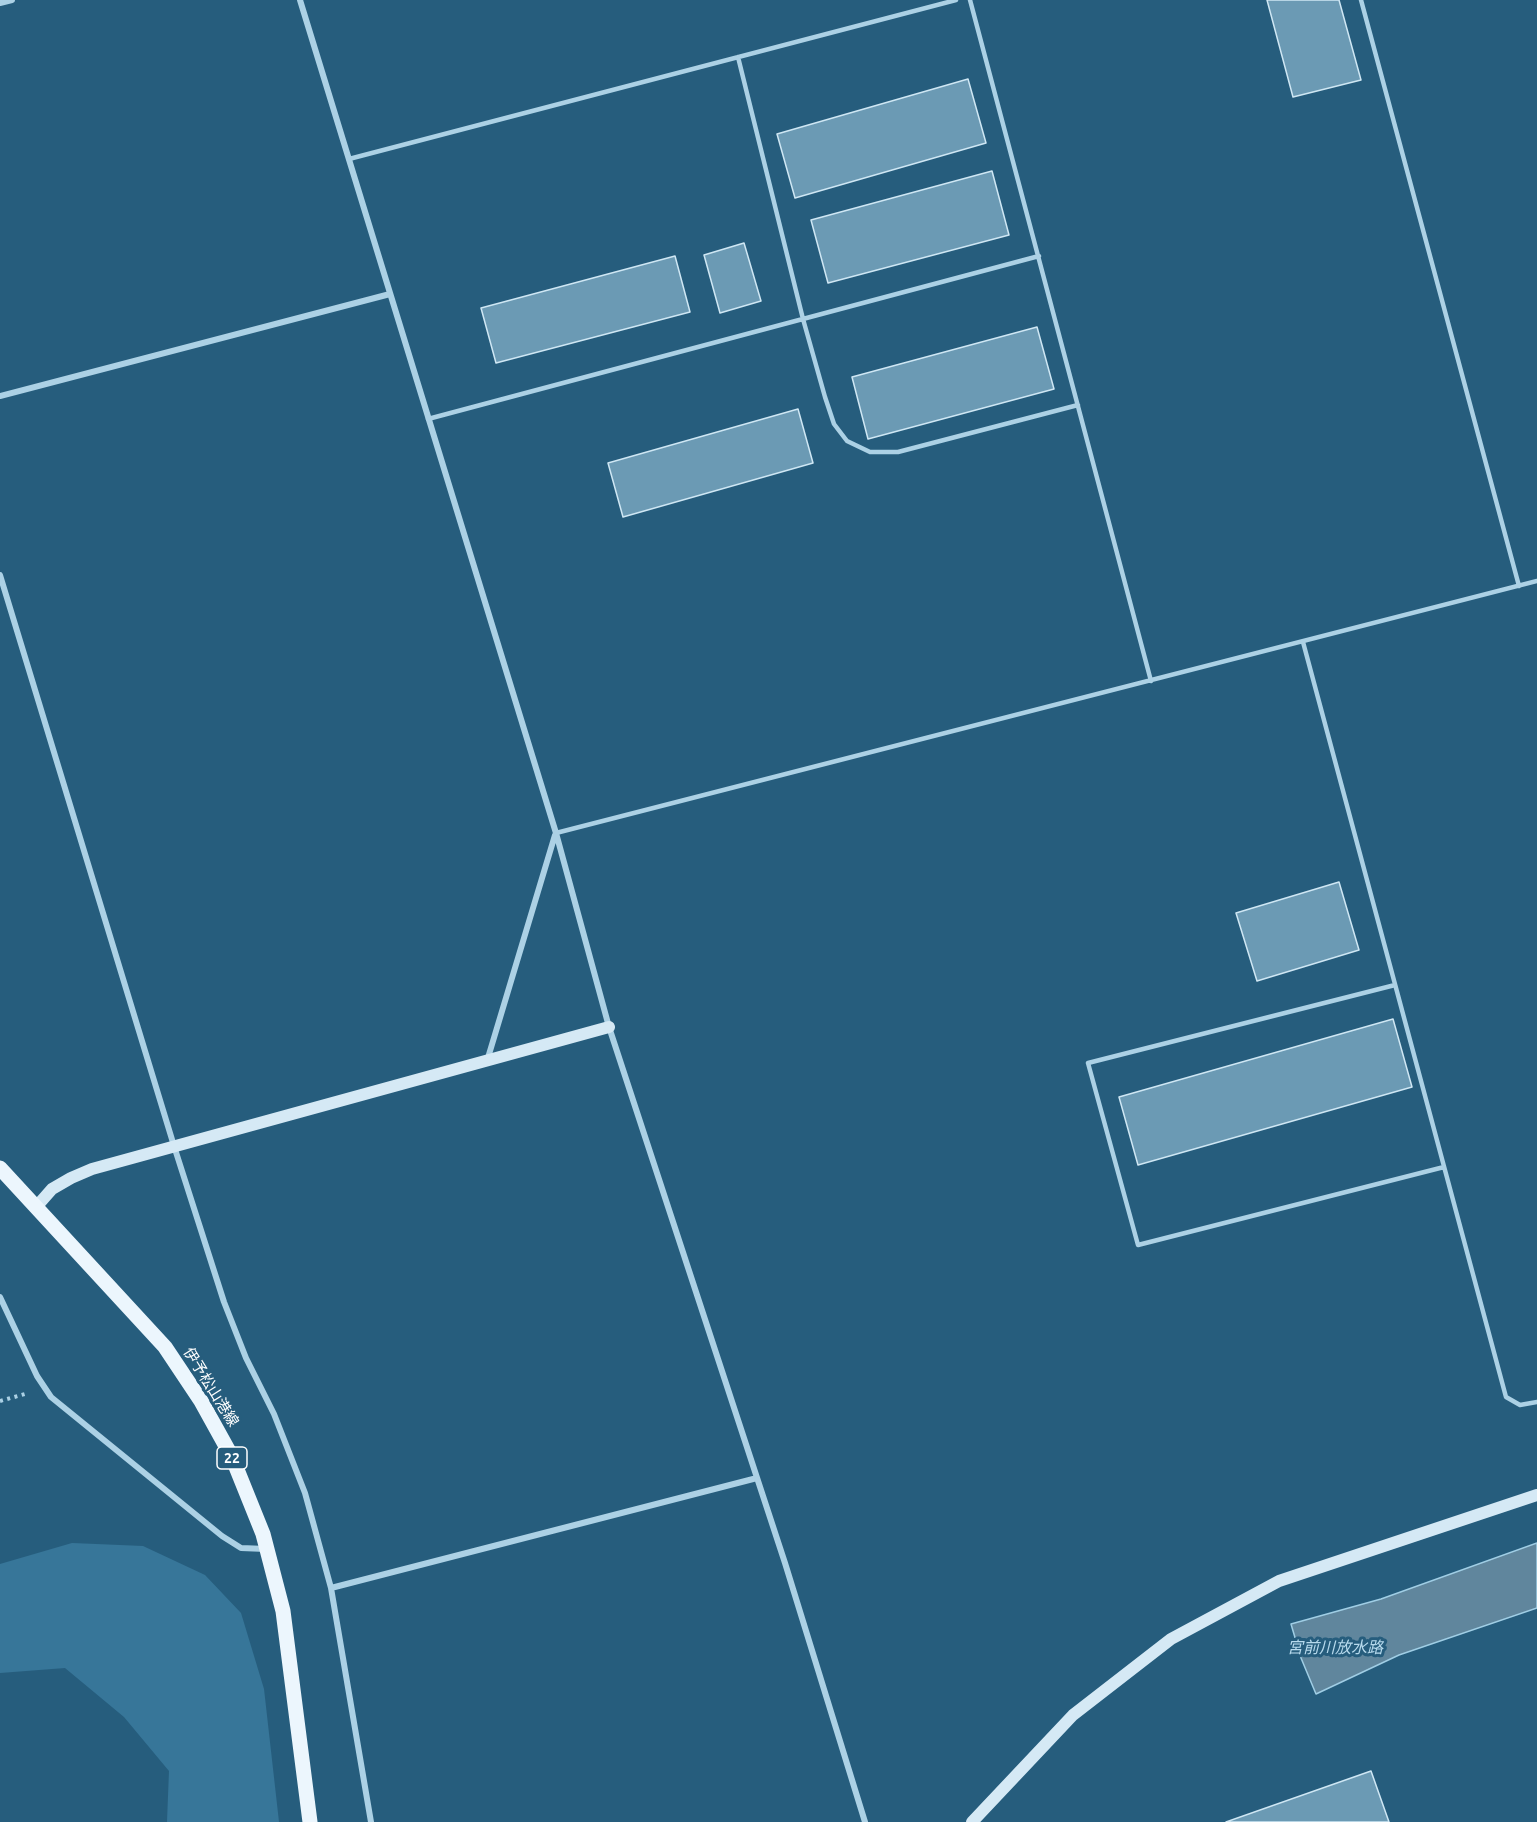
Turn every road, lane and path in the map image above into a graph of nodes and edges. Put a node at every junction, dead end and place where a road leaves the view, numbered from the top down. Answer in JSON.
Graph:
{"nodes":[{"id":1,"x":12,"y":0,"type":"edge"},
{"id":2,"x":300,"y":0,"type":"edge"},
{"id":3,"x":956,"y":0,"type":"edge"},
{"id":4,"x":970,"y":0,"type":"edge"},
{"id":5,"x":1361,"y":0,"type":"edge"},
{"id":6,"x":0,"y":3,"type":"edge"},
{"id":7,"x":738,"y":57,"type":"junction"},
{"id":8,"x":349,"y":159,"type":"junction"},
{"id":9,"x":1038,"y":256,"type":"junction"},
{"id":10,"x":390,"y":294,"type":"junction"},
{"id":11,"x":804,"y":319,"type":"junction"},
{"id":12,"x":0,"y":396,"type":"edge"},
{"id":13,"x":1078,"y":405,"type":"junction"},
{"id":14,"x":428,"y":419,"type":"junction"},
{"id":15,"x":0,"y":575,"type":"edge"},
{"id":16,"x":1537,"y":581,"type":"edge"},
{"id":17,"x":1519,"y":586,"type":"junction"},
{"id":18,"x":1303,"y":642,"type":"junction"},
{"id":19,"x":1151,"y":681,"type":"junction"},
{"id":20,"x":556,"y":833,"type":"junction"},
{"id":21,"x":1395,"y":985,"type":"junction"},
{"id":22,"x":609,"y":1028,"type":"junction"},
{"id":23,"x":486,"y":1061,"type":"junction"},
{"id":24,"x":174,"y":1146,"type":"junction"},
{"id":25,"x":1444,"y":1167,"type":"junction"},
{"id":26,"x":0,"y":1168,"type":"edge"},
{"id":27,"x":37,"y":1206,"type":"junction"},
{"id":28,"x":0,"y":1297,"type":"edge"},
{"id":29,"x":44,"y":1388,"type":"junction"},
{"id":30,"x":0,"y":1401,"type":"edge"},
{"id":31,"x":1537,"y":1402,"type":"edge"},
{"id":32,"x":757,"y":1478,"type":"junction"},
{"id":33,"x":1537,"y":1494,"type":"edge"},
{"id":34,"x":266,"y":1549,"type":"junction"},
{"id":35,"x":331,"y":1588,"type":"junction"},
{"id":36,"x":310,"y":1822,"type":"edge"},
{"id":37,"x":371,"y":1822,"type":"edge"},
{"id":38,"x":865,"y":1822,"type":"edge"},
{"id":39,"x":972,"y":1822,"type":"edge"}],
"edges":[{"from":1,"to":6,"type":"street"},
{"from":2,"to":8,"type":"street"},
{"from":3,"to":7,"type":"lane"},
{"from":4,"to":9,"type":"lane"},
{"from":5,"to":17,"type":"lane"},
{"from":7,"to":8,"type":"lane"},
{"from":7,"to":11,"type":"lane"},
{"from":8,"to":10,"type":"street"},
{"from":9,"to":11,"type":"lane"},
{"from":9,"to":13,"type":"lane"},
{"from":10,"to":12,"type":"street"},
{"from":10,"to":14,"type":"street"},
{"from":11,"to":13,"type":"lane"},
{"from":11,"to":14,"type":"lane"},
{"from":13,"to":19,"type":"lane"},
{"from":14,"to":20,"type":"street"},
{"from":15,"to":24,"type":"street"},
{"from":16,"to":17,"type":"lane"},
{"from":17,"to":18,"type":"lane"},
{"from":18,"to":19,"type":"lane"},
{"from":18,"to":21,"type":"lane"},
{"from":19,"to":20,"type":"lane"},
{"from":20,"to":22,"type":"street"},
{"from":20,"to":23,"type":"street"},
{"from":21,"to":25,"type":"lane"},
{"from":21,"to":25,"type":"lane"},
{"from":22,"to":23,"type":"street"},
{"from":22,"to":32,"type":"street"},
{"from":23,"to":24,"type":"street"},
{"from":24,"to":27,"type":"street"},
{"from":24,"to":35,"type":"street"},
{"from":25,"to":31,"type":"lane"},
{"from":26,"to":27,"type":"main road","name":"伊予松山港線","number":"22"},
{"from":27,"to":34,"type":"main road","name":"伊予松山港線","number":"22"},
{"from":28,"to":29,"type":"street"},
{"from":29,"to":30,"type":"path"},
{"from":29,"to":34,"type":"street"},
{"from":32,"to":35,"type":"street"},
{"from":32,"to":38,"type":"street"},
{"from":33,"to":39,"type":"street"},
{"from":34,"to":36,"type":"main road","name":"伊予松山港線","number":"22"},
{"from":35,"to":37,"type":"street"}]}
